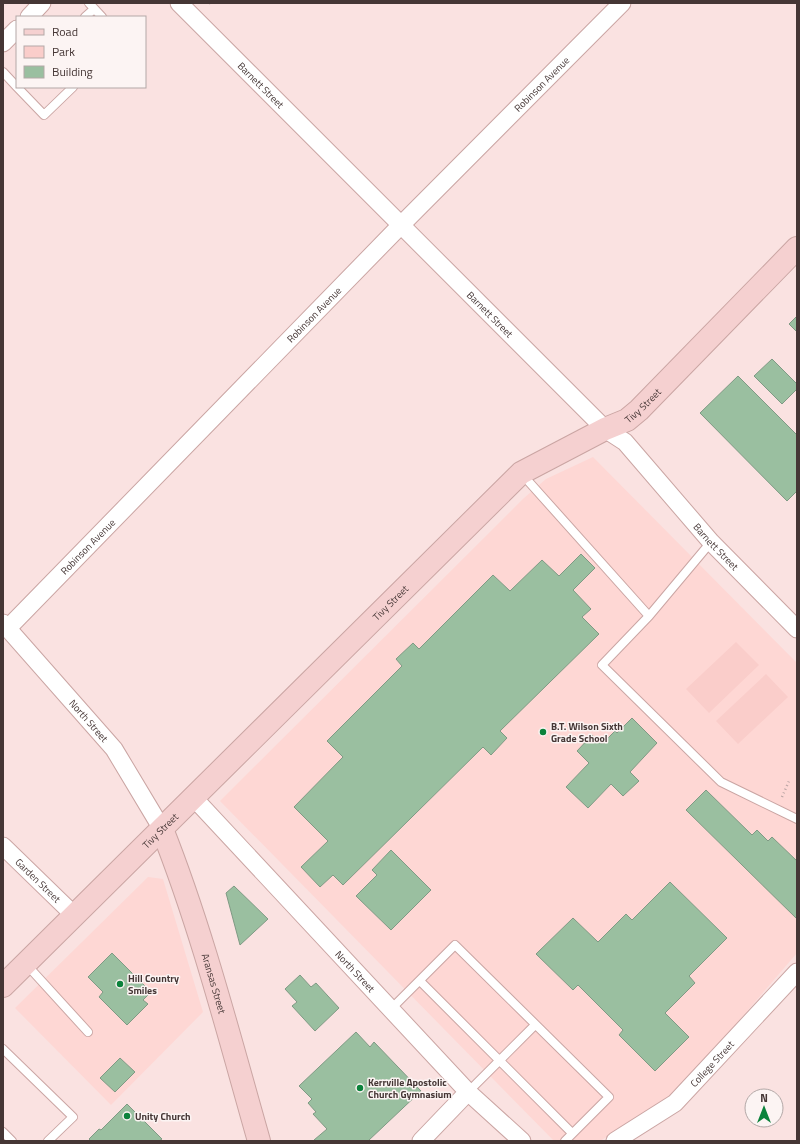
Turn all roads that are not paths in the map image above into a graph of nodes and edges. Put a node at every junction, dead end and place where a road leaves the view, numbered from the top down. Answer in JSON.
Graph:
{"nodes":[{"id":1,"x":42,"y":3,"type":"edge"},
{"id":2,"x":622,"y":3,"type":"edge"},
{"id":3,"x":186,"y":5,"type":"edge"},
{"id":4,"x":92,"y":6,"type":"edge"},
{"id":5,"x":29,"y":16,"type":"edge"},
{"id":6,"x":86,"y":16,"type":"edge"},
{"id":7,"x":101,"y":16,"type":"edge"},
{"id":8,"x":16,"y":29,"type":"edge"},
{"id":9,"x":3,"y":43,"type":"edge"},
{"id":10,"x":3,"y":72,"type":"edge"},
{"id":11,"x":16,"y":85,"type":"edge"},
{"id":12,"x":19,"y":88,"type":"edge"},
{"id":13,"x":73,"y":88,"type":"edge"},
{"id":14,"x":401,"y":225,"type":"junction"},
{"id":15,"x":797,"y":248,"type":"edge"},
{"id":16,"x":605,"y":429,"type":"junction"},
{"id":17,"x":520,"y":473,"type":"junction"},
{"id":18,"x":711,"y":542,"type":"junction"},
{"id":19,"x":649,"y":616,"type":"junction"},
{"id":20,"x":6,"y":626,"type":"edge"},
{"id":21,"x":797,"y":629,"type":"edge"},
{"id":22,"x":193,"y":797,"type":"junction"},
{"id":23,"x":797,"y":819,"type":"edge"},
{"id":24,"x":162,"y":829,"type":"junction"},
{"id":25,"x":3,"y":846,"type":"edge"},
{"id":26,"x":74,"y":915,"type":"junction"},
{"id":27,"x":25,"y":963,"type":"junction"},
{"id":28,"x":797,"y":972,"type":"edge"},
{"id":29,"x":420,"y":981,"type":"junction"},
{"id":30,"x":3,"y":986,"type":"edge"},
{"id":31,"x":391,"y":1009,"type":"junction"},
{"id":32,"x":535,"y":1024,"type":"junction"},
{"id":33,"x":88,"y":1032,"type":"dead end"},
{"id":34,"x":3,"y":1048,"type":"edge"},
{"id":35,"x":499,"y":1061,"type":"junction"},
{"id":36,"x":468,"y":1092,"type":"junction"},
{"id":37,"x":3,"y":1132,"type":"edge"},
{"id":38,"x":572,"y":1133,"type":"junction"},
{"id":39,"x":12,"y":1141,"type":"edge"},
{"id":40,"x":48,"y":1141,"type":"edge"},
{"id":41,"x":259,"y":1141,"type":"edge"},
{"id":42,"x":421,"y":1141,"type":"edge"},
{"id":43,"x":522,"y":1141,"type":"edge"},
{"id":44,"x":565,"y":1141,"type":"edge"},
{"id":45,"x":615,"y":1141,"type":"edge"}],
"edges":[{"from":1,"to":5,"type":"street"},
{"from":2,"to":14,"type":"street","name":"Robinson Avenue"},
{"from":3,"to":14,"type":"street","name":"Barnett Street"},
{"from":4,"to":6,"type":"lane"},
{"from":4,"to":7,"type":"lane"},
{"from":8,"to":9,"type":"street"},
{"from":10,"to":11,"type":"lane"},
{"from":12,"to":13,"type":"lane"},
{"from":14,"to":16,"type":"street","name":"Barnett Street"},
{"from":14,"to":20,"type":"street","name":"Robinson Avenue"},
{"from":15,"to":16,"type":"street","name":"Tivy Street"},
{"from":16,"to":17,"type":"street","name":"Tivy Street"},
{"from":16,"to":18,"type":"street","name":"Barnett Street"},
{"from":17,"to":19,"type":"lane"},
{"from":17,"to":22,"type":"street","name":"Tivy Street"},
{"from":18,"to":19,"type":"lane"},
{"from":18,"to":21,"type":"street","name":"Barnett Street"},
{"from":19,"to":23,"type":"lane"},
{"from":20,"to":24,"type":"street","name":"North Street"},
{"from":22,"to":24,"type":"street","name":"Tivy Street"},
{"from":22,"to":31,"type":"street","name":"North Street"},
{"from":24,"to":26,"type":"street","name":"Tivy Street"},
{"from":24,"to":41,"type":"street","name":"Aransas Street"},
{"from":25,"to":26,"type":"street","name":"Garden Street"},
{"from":26,"to":27,"type":"street","name":"Tivy Street"},
{"from":27,"to":30,"type":"street","name":"Tivy Street"},
{"from":27,"to":33,"type":"lane"},
{"from":28,"to":45,"type":"street","name":"College Street"},
{"from":29,"to":31,"type":"lane"},
{"from":29,"to":32,"type":"lane"},
{"from":29,"to":35,"type":"lane"},
{"from":31,"to":36,"type":"street","name":"North Street"},
{"from":32,"to":35,"type":"lane"},
{"from":32,"to":38,"type":"lane"},
{"from":34,"to":40,"type":"lane"},
{"from":35,"to":36,"type":"lane"},
{"from":35,"to":38,"type":"lane"},
{"from":36,"to":42,"type":"street"},
{"from":36,"to":43,"type":"street","name":"North Street"},
{"from":37,"to":39,"type":"lane"},
{"from":38,"to":44,"type":"lane"}]}
